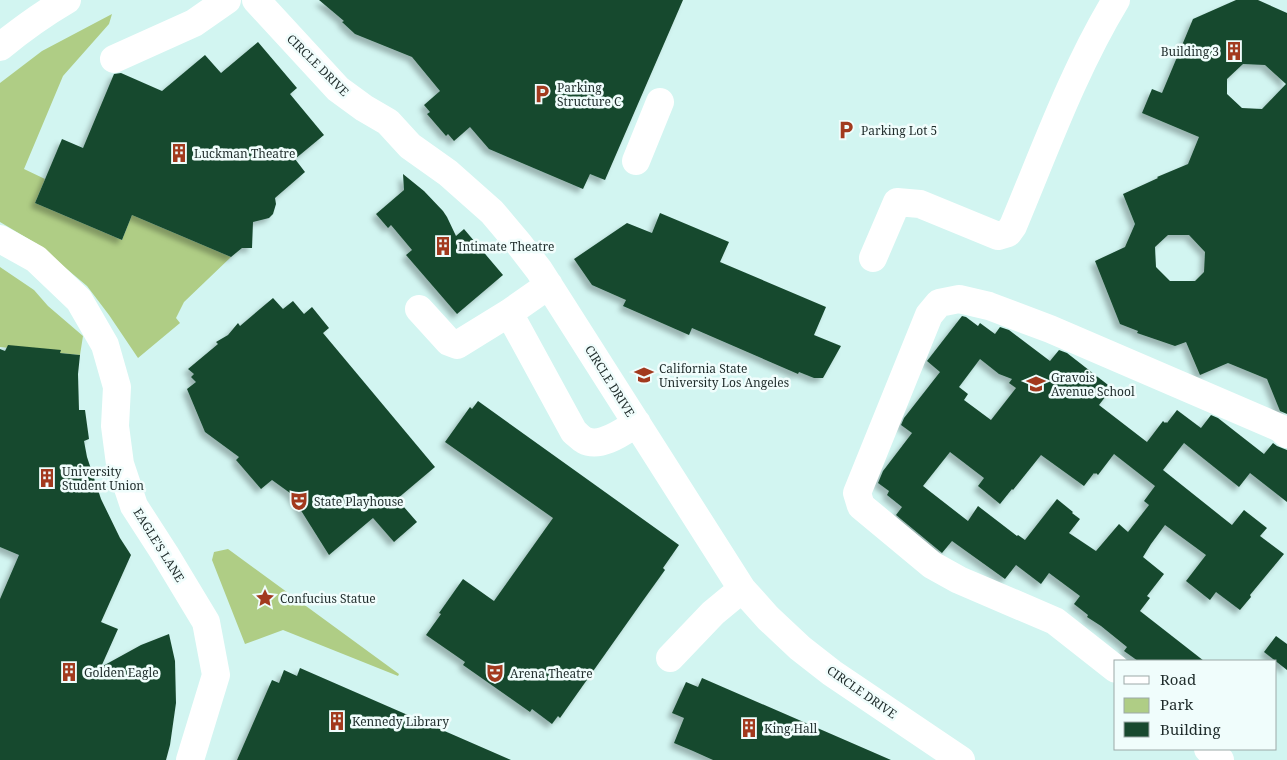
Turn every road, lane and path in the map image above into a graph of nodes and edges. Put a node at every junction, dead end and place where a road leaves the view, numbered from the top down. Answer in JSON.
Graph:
{"nodes":[{"id":1,"x":66,"y":0,"type":"edge"},
{"id":2,"x":227,"y":0,"type":"edge"},
{"id":3,"x":256,"y":0,"type":"edge"},
{"id":4,"x":1116,"y":0,"type":"edge"},
{"id":5,"x":0,"y":47,"type":"edge"},
{"id":6,"x":114,"y":60,"type":"dead end"},
{"id":7,"x":660,"y":102,"type":"dead end"},
{"id":8,"x":636,"y":161,"type":"dead end"},
{"id":9,"x":0,"y":239,"type":"edge"},
{"id":10,"x":873,"y":258,"type":"dead end"},
{"id":11,"x":548,"y":285,"type":"junction"},
{"id":12,"x":419,"y":309,"type":"dead end"},
{"id":13,"x":509,"y":313,"type":"junction"},
{"id":14,"x":636,"y":423,"type":"junction"},
{"id":15,"x":1287,"y":434,"type":"edge"},
{"id":16,"x":742,"y":589,"type":"junction"},
{"id":17,"x":670,"y":658,"type":"dead end"},
{"id":18,"x":1114,"y":667,"type":"edge"},
{"id":19,"x":1209,"y":750,"type":"edge"},
{"id":20,"x":190,"y":760,"type":"edge"},
{"id":21,"x":961,"y":760,"type":"edge"},
{"id":22,"x":1220,"y":760,"type":"edge"}],
"edges":[{"from":1,"to":5,"type":"street"},
{"from":2,"to":6,"type":"street"},
{"from":3,"to":11,"type":"street","name":"CIRCLE DRIVE"},
{"from":4,"to":10,"type":"street"},
{"from":7,"to":8,"type":"street"},
{"from":9,"to":20,"type":"street","name":"EAGLE'S LANE"},
{"from":11,"to":13,"type":"street"},
{"from":11,"to":14,"type":"street","name":"CIRCLE DRIVE"},
{"from":12,"to":13,"type":"street"},
{"from":13,"to":14,"type":"street"},
{"from":14,"to":16,"type":"street","name":"CIRCLE DRIVE"},
{"from":15,"to":18,"type":"street"},
{"from":16,"to":17,"type":"street"},
{"from":16,"to":21,"type":"street","name":"CIRCLE DRIVE"},
{"from":19,"to":22,"type":"street"}]}
